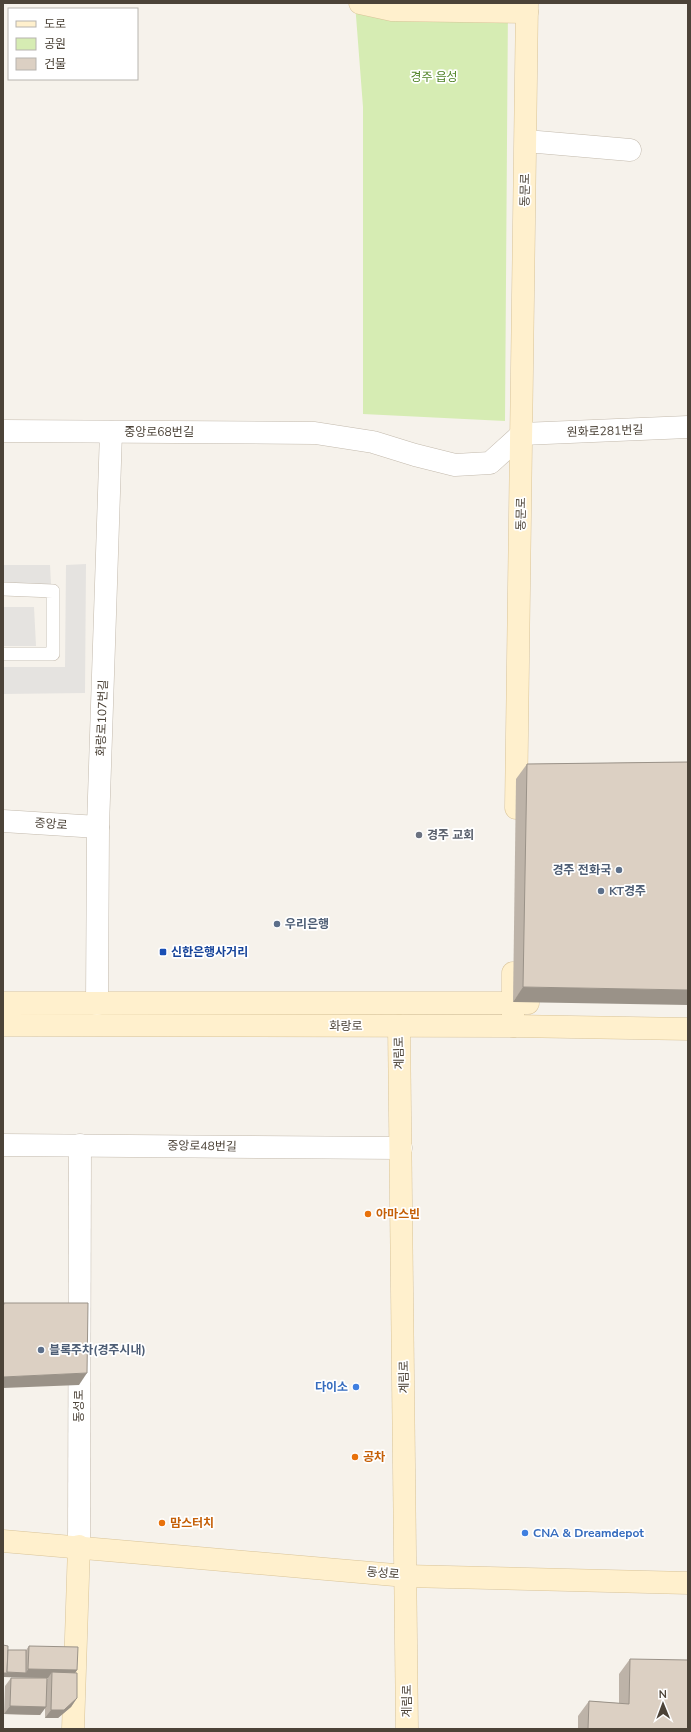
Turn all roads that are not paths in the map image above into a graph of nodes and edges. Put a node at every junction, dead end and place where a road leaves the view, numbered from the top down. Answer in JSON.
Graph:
{"nodes":[{"id":1,"x":360,"y":3,"type":"edge"},
{"id":2,"x":527,"y":7,"type":"edge"},
{"id":3,"x":526,"y":140,"type":"junction"},
{"id":4,"x":630,"y":150,"type":"dead end"},
{"id":5,"x":688,"y":427,"type":"edge"},
{"id":6,"x":3,"y":431,"type":"edge"},
{"id":7,"x":110,"y":432,"type":"junction"},
{"id":8,"x":522,"y":434,"type":"junction"},
{"id":9,"x":3,"y":589,"type":"edge"},
{"id":10,"x":3,"y":654,"type":"edge"},
{"id":11,"x":3,"y":821,"type":"edge"},
{"id":12,"x":98,"y":827,"type":"junction"},
{"id":13,"x":516,"y":827,"type":"dead end"},
{"id":14,"x":514,"y":954,"type":"dead end"},
{"id":15,"x":513,"y":1002,"type":"junction"},
{"id":16,"x":3,"y":1003,"type":"edge"},
{"id":17,"x":547,"y":1003,"type":"edge"},
{"id":18,"x":97,"y":1004,"type":"junction"},
{"id":19,"x":3,"y":1025,"type":"edge"},
{"id":20,"x":399,"y":1026,"type":"junction"},
{"id":21,"x":512,"y":1026,"type":"junction"},
{"id":22,"x":688,"y":1029,"type":"edge"},
{"id":23,"x":3,"y":1145,"type":"edge"},
{"id":24,"x":80,"y":1145,"type":"junction"},
{"id":25,"x":401,"y":1148,"type":"junction"},
{"id":26,"x":3,"y":1541,"type":"edge"},
{"id":27,"x":79,"y":1546,"type":"junction"},
{"id":28,"x":406,"y":1576,"type":"junction"},
{"id":29,"x":688,"y":1583,"type":"edge"},
{"id":30,"x":73,"y":1729,"type":"edge"},
{"id":31,"x":407,"y":1729,"type":"edge"}],
"edges":[{"from":1,"to":2,"type":"street"},
{"from":2,"to":3,"type":"street","name":"동문로"},
{"from":3,"to":4,"type":"street"},
{"from":3,"to":8,"type":"street","name":"동문로"},
{"from":5,"to":8,"type":"street","name":"원화로281번길"},
{"from":6,"to":7,"type":"street","name":"중앙로68번길"},
{"from":7,"to":8,"type":"street","name":"중앙로68번길"},
{"from":7,"to":12,"type":"street","name":"화랑로107번길"},
{"from":8,"to":13,"type":"street","name":"동문로"},
{"from":9,"to":10,"type":"lane"},
{"from":11,"to":12,"type":"street","name":"중앙로"},
{"from":12,"to":18,"type":"street","name":"화랑로107번길"},
{"from":14,"to":15,"type":"street"},
{"from":15,"to":17,"type":"street","name":"화랑로"},
{"from":15,"to":18,"type":"street","name":"화랑로"},
{"from":15,"to":21,"type":"street"},
{"from":16,"to":18,"type":"street","name":"화랑로"},
{"from":19,"to":20,"type":"street","name":"화랑로"},
{"from":20,"to":21,"type":"street","name":"화랑로"},
{"from":20,"to":25,"type":"street","name":"계림로"},
{"from":21,"to":22,"type":"street","name":"화랑로"},
{"from":23,"to":24,"type":"street","name":"중앙로48번길"},
{"from":24,"to":25,"type":"street","name":"중앙로48번길"},
{"from":24,"to":27,"type":"street","name":"동성로"},
{"from":25,"to":28,"type":"street","name":"계림로"},
{"from":26,"to":27,"type":"street","name":"동성로"},
{"from":27,"to":28,"type":"street","name":"동성로"},
{"from":27,"to":30,"type":"street"},
{"from":28,"to":29,"type":"street","name":"동성로"},
{"from":28,"to":31,"type":"street","name":"계림로"}]}
